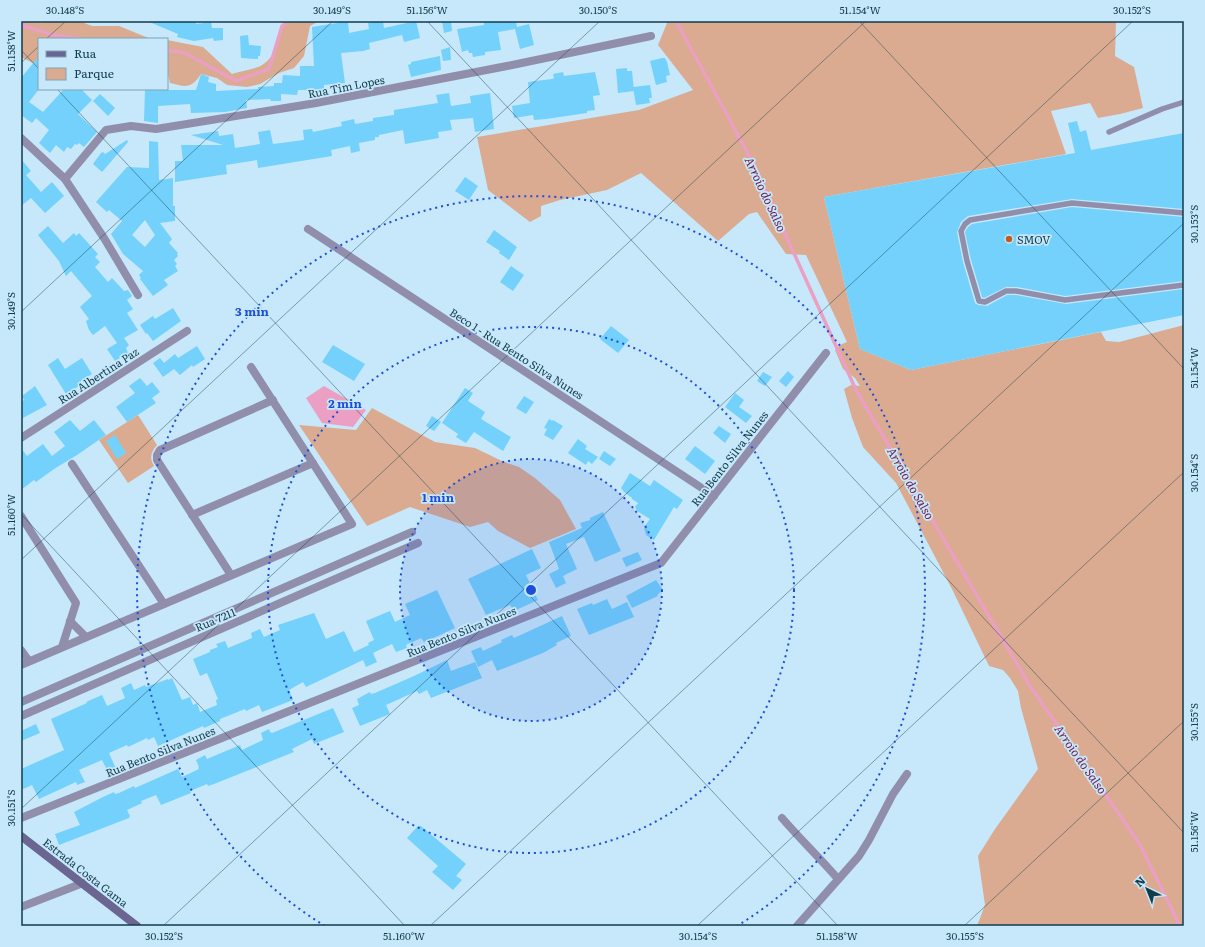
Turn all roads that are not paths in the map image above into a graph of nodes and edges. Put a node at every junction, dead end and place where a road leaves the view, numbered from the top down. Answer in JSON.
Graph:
{"nodes":[{"id":1,"x":651,"y":36,"type":"dead end"},
{"id":2,"x":1184,"y":102,"type":"edge"},
{"id":3,"x":1109,"y":132,"type":"dead end"},
{"id":4,"x":21,"y":138,"type":"edge"},
{"id":5,"x":65,"y":179,"type":"junction"},
{"id":6,"x":1184,"y":213,"type":"edge"},
{"id":7,"x":308,"y":229,"type":"dead end"},
{"id":8,"x":1184,"y":285,"type":"edge"},
{"id":9,"x":138,"y":295,"type":"dead end"},
{"id":10,"x":187,"y":331,"type":"dead end"},
{"id":11,"x":826,"y":353,"type":"dead end"},
{"id":12,"x":251,"y":367,"type":"dead end"},
{"id":13,"x":273,"y":400,"type":"junction"},
{"id":14,"x":21,"y":438,"type":"edge"},
{"id":15,"x":313,"y":463,"type":"junction"},
{"id":16,"x":72,"y":464,"type":"dead end"},
{"id":17,"x":714,"y":496,"type":"junction"},
{"id":18,"x":192,"y":515,"type":"junction"},
{"id":19,"x":21,"y":516,"type":"edge"},
{"id":20,"x":412,"y":532,"type":"dead end"},
{"id":21,"x":418,"y":543,"type":"dead end"},
{"id":22,"x":231,"y":575,"type":"junction"},
{"id":23,"x":164,"y":604,"type":"junction"},
{"id":24,"x":70,"y":621,"type":"junction"},
{"id":25,"x":86,"y":637,"type":"junction"},
{"id":26,"x":62,"y":647,"type":"junction"},
{"id":27,"x":21,"y":650,"type":"edge"},
{"id":28,"x":25,"y":663,"type":"edge"},
{"id":29,"x":21,"y":702,"type":"edge"},
{"id":30,"x":21,"y":716,"type":"edge"},
{"id":31,"x":907,"y":774,"type":"dead end"},
{"id":32,"x":21,"y":818,"type":"edge"},
{"id":33,"x":782,"y":818,"type":"dead end"},
{"id":34,"x":21,"y":836,"type":"edge"},
{"id":35,"x":838,"y":879,"type":"junction"},
{"id":36,"x":82,"y":883,"type":"junction"},
{"id":37,"x":21,"y":907,"type":"edge"},
{"id":38,"x":137,"y":926,"type":"edge"},
{"id":39,"x":797,"y":926,"type":"edge"}],
"edges":[{"from":1,"to":5,"type":"street","name":"Rua Tim Lopes"},
{"from":2,"to":3,"type":"lane"},
{"from":4,"to":5,"type":"street"},
{"from":5,"to":9,"type":"street"},
{"from":6,"to":8,"type":"lane"},
{"from":7,"to":17,"type":"street","name":"Beco 1 - Rua Bento Silva Nunes"},
{"from":10,"to":14,"type":"street","name":"Rua Albertina Paz"},
{"from":11,"to":17,"type":"street","name":"Rua Bento Silva Nunes"},
{"from":12,"to":13,"type":"street"},
{"from":13,"to":15,"type":"street"},
{"from":13,"to":18,"type":"street"},
{"from":15,"to":18,"type":"street"},
{"from":15,"to":22,"type":"street"},
{"from":16,"to":23,"type":"street"},
{"from":17,"to":32,"type":"street","name":"Rua Bento Silva Nunes"},
{"from":18,"to":22,"type":"street"},
{"from":19,"to":24,"type":"street"},
{"from":20,"to":29,"type":"street"},
{"from":21,"to":30,"type":"street","name":"Rua 7211"},
{"from":22,"to":23,"type":"street"},
{"from":23,"to":25,"type":"street"},
{"from":24,"to":25,"type":"street"},
{"from":24,"to":26,"type":"street"},
{"from":25,"to":26,"type":"street"},
{"from":26,"to":28,"type":"street"},
{"from":27,"to":28,"type":"street"},
{"from":31,"to":35,"type":"street"},
{"from":33,"to":35,"type":"street"},
{"from":34,"to":36,"type":"main road","name":"Estrada Costa Gama"},
{"from":35,"to":39,"type":"street"},
{"from":36,"to":37,"type":"street"},
{"from":36,"to":38,"type":"main road","name":"Estrada Costa Gama"}]}
